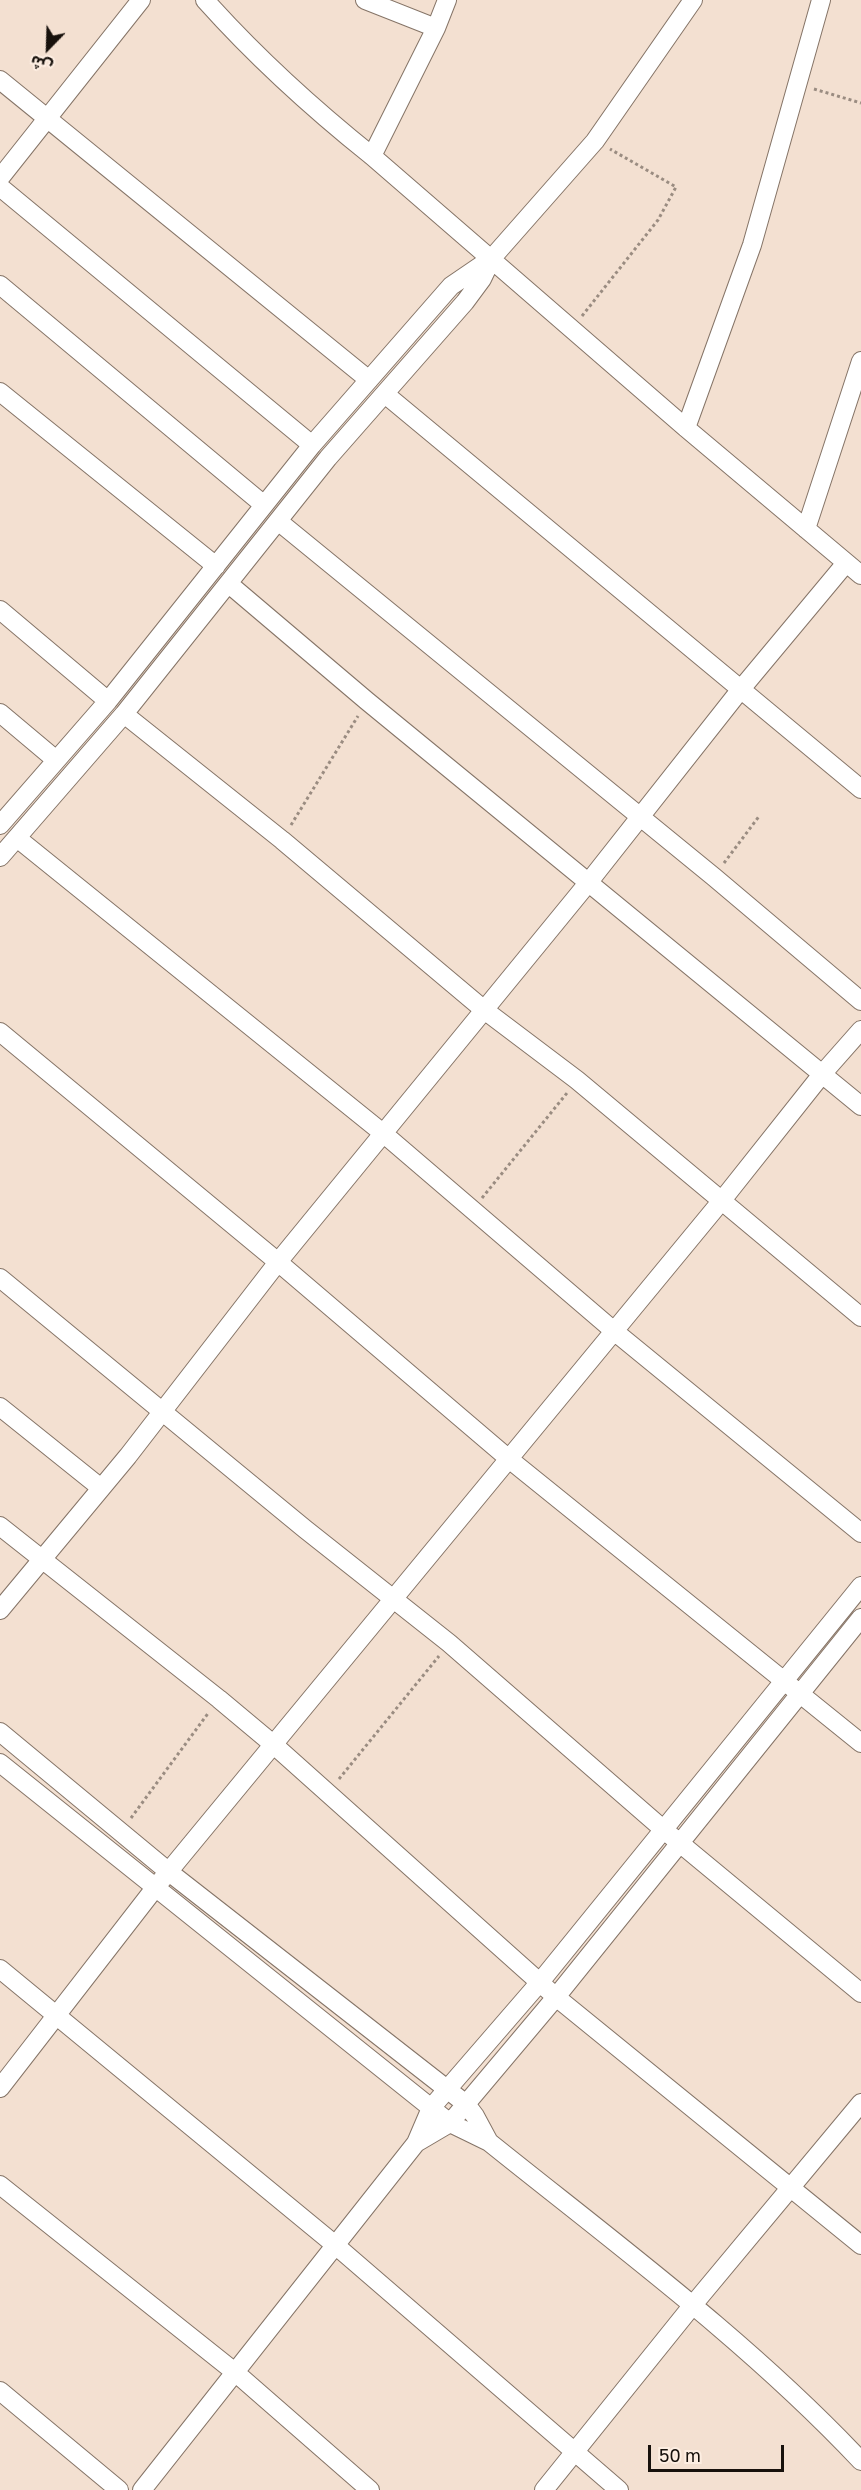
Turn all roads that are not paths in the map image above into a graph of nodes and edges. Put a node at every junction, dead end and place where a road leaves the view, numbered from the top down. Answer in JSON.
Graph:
{"nodes":[{"id":1,"x":141,"y":0,"type":"edge"},
{"id":2,"x":205,"y":0,"type":"edge"},
{"id":3,"x":365,"y":0,"type":"edge"},
{"id":4,"x":447,"y":0,"type":"edge"},
{"id":5,"x":693,"y":0,"type":"edge"},
{"id":6,"x":821,"y":0,"type":"edge"},
{"id":7,"x":436,"y":28,"type":"junction"},
{"id":8,"x":0,"y":80,"type":"edge"},
{"id":9,"x":46,"y":117,"type":"junction"},
{"id":10,"x":372,"y":156,"type":"junction"},
{"id":11,"x":0,"y":178,"type":"edge"},
{"id":12,"x":0,"y":187,"type":"edge"},
{"id":13,"x":492,"y":258,"type":"junction"},
{"id":14,"x":0,"y":285,"type":"edge"},
{"id":15,"x":861,"y":361,"type":"edge"},
{"id":16,"x":369,"y":380,"type":"junction"},
{"id":17,"x":0,"y":392,"type":"edge"},
{"id":18,"x":384,"y":394,"type":"junction"},
{"id":19,"x":686,"y":428,"type":"junction"},
{"id":20,"x":312,"y":444,"type":"junction"},
{"id":21,"x":264,"y":505,"type":"junction"},
{"id":22,"x":278,"y":521,"type":"junction"},
{"id":23,"x":806,"y":530,"type":"junction"},
{"id":24,"x":846,"y":562,"type":"junction"},
{"id":25,"x":216,"y":566,"type":"junction"},
{"id":26,"x":861,"y":575,"type":"edge"},
{"id":27,"x":230,"y":584,"type":"junction"},
{"id":28,"x":0,"y":610,"type":"edge"},
{"id":29,"x":175,"y":618,"type":"junction"},
{"id":30,"x":190,"y":632,"type":"junction"},
{"id":31,"x":741,"y":689,"type":"junction"},
{"id":32,"x":108,"y":701,"type":"junction"},
{"id":33,"x":0,"y":713,"type":"edge"},
{"id":34,"x":123,"y":714,"type":"junction"},
{"id":35,"x":56,"y":760,"type":"junction"},
{"id":36,"x":861,"y":789,"type":"edge"},
{"id":37,"x":639,"y":817,"type":"junction"},
{"id":38,"x":2,"y":820,"type":"edge"},
{"id":39,"x":18,"y":838,"type":"junction"},
{"id":40,"x":0,"y":857,"type":"edge"},
{"id":41,"x":588,"y":883,"type":"junction"},
{"id":42,"x":861,"y":1001,"type":"edge"},
{"id":43,"x":483,"y":1009,"type":"junction"},
{"id":44,"x":861,"y":1030,"type":"edge"},
{"id":45,"x":0,"y":1032,"type":"edge"},
{"id":46,"x":823,"y":1073,"type":"junction"},
{"id":47,"x":861,"y":1106,"type":"edge"},
{"id":48,"x":384,"y":1134,"type":"junction"},
{"id":49,"x":723,"y":1199,"type":"junction"},
{"id":50,"x":278,"y":1262,"type":"junction"},
{"id":51,"x":0,"y":1278,"type":"edge"},
{"id":52,"x":861,"y":1317,"type":"edge"},
{"id":53,"x":614,"y":1331,"type":"junction"},
{"id":54,"x":0,"y":1407,"type":"edge"},
{"id":55,"x":161,"y":1413,"type":"junction"},
{"id":56,"x":509,"y":1459,"type":"junction"},
{"id":57,"x":101,"y":1488,"type":"junction"},
{"id":58,"x":0,"y":1526,"type":"edge"},
{"id":59,"x":861,"y":1533,"type":"edge"},
{"id":60,"x":44,"y":1558,"type":"junction"},
{"id":61,"x":861,"y":1586,"type":"edge"},
{"id":62,"x":394,"y":1598,"type":"junction"},
{"id":63,"x":0,"y":1610,"type":"edge"},
{"id":64,"x":861,"y":1618,"type":"edge"},
{"id":65,"x":784,"y":1679,"type":"junction"},
{"id":66,"x":800,"y":1694,"type":"junction"},
{"id":67,"x":0,"y":1732,"type":"edge"},
{"id":68,"x":861,"y":1743,"type":"edge"},
{"id":69,"x":274,"y":1745,"type":"junction"},
{"id":70,"x":0,"y":1763,"type":"edge"},
{"id":71,"x":664,"y":1830,"type":"junction"},
{"id":72,"x":679,"y":1842,"type":"junction"},
{"id":73,"x":169,"y":1872,"type":"junction"},
{"id":74,"x":155,"y":1888,"type":"junction"},
{"id":75,"x":0,"y":1969,"type":"edge"},
{"id":76,"x":540,"y":1982,"type":"junction"},
{"id":77,"x":861,"y":1993,"type":"edge"},
{"id":78,"x":556,"y":1997,"type":"junction"},
{"id":79,"x":55,"y":2015,"type":"junction"},
{"id":80,"x":0,"y":2088,"type":"edge"},
{"id":81,"x":447,"y":2089,"type":"junction"},
{"id":82,"x":861,"y":2103,"type":"edge"},
{"id":83,"x":466,"y":2104,"type":"junction"},
{"id":84,"x":431,"y":2108,"type":"junction"},
{"id":85,"x":450,"y":2123,"type":"junction"},
{"id":86,"x":489,"y":2142,"type":"junction"},
{"id":87,"x":416,"y":2143,"type":"junction"},
{"id":88,"x":0,"y":2185,"type":"edge"},
{"id":89,"x":790,"y":2189,"type":"junction"},
{"id":90,"x":334,"y":2244,"type":"junction"},
{"id":91,"x":861,"y":2245,"type":"edge"},
{"id":92,"x":692,"y":2306,"type":"junction"},
{"id":93,"x":236,"y":2373,"type":"junction"},
{"id":94,"x":0,"y":2391,"type":"edge"},
{"id":95,"x":574,"y":2453,"type":"junction"},
{"id":96,"x":861,"y":2461,"type":"edge"},
{"id":97,"x":119,"y":2490,"type":"edge"},
{"id":98,"x":142,"y":2490,"type":"edge"},
{"id":99,"x":369,"y":2490,"type":"edge"},
{"id":100,"x":544,"y":2490,"type":"edge"},
{"id":101,"x":619,"y":2490,"type":"edge"}],
"edges":[{"from":1,"to":9,"type":"street"},
{"from":2,"to":10,"type":"street"},
{"from":3,"to":7,"type":"street"},
{"from":4,"to":7,"type":"street"},
{"from":5,"to":13,"type":"street"},
{"from":6,"to":19,"type":"street"},
{"from":7,"to":10,"type":"street"},
{"from":8,"to":9,"type":"street"},
{"from":9,"to":11,"type":"street"},
{"from":9,"to":16,"type":"street"},
{"from":10,"to":13,"type":"street"},
{"from":12,"to":20,"type":"street"},
{"from":13,"to":16,"type":"street"},
{"from":13,"to":18,"type":"street"},
{"from":13,"to":19,"type":"street"},
{"from":14,"to":21,"type":"street"},
{"from":15,"to":23,"type":"street"},
{"from":16,"to":20,"type":"street"},
{"from":17,"to":25,"type":"street"},
{"from":18,"to":22,"type":"street"},
{"from":18,"to":31,"type":"street"},
{"from":19,"to":23,"type":"street"},
{"from":20,"to":21,"type":"street"},
{"from":21,"to":25,"type":"street"},
{"from":22,"to":27,"type":"street"},
{"from":22,"to":37,"type":"street"},
{"from":23,"to":24,"type":"street"},
{"from":24,"to":26,"type":"street"},
{"from":24,"to":31,"type":"street"},
{"from":25,"to":29,"type":"street"},
{"from":27,"to":30,"type":"street"},
{"from":27,"to":41,"type":"street"},
{"from":28,"to":32,"type":"street"},
{"from":29,"to":30,"type":"street"},
{"from":29,"to":32,"type":"street"},
{"from":30,"to":34,"type":"street"},
{"from":31,"to":36,"type":"street"},
{"from":31,"to":37,"type":"street"},
{"from":32,"to":35,"type":"street"},
{"from":33,"to":35,"type":"street"},
{"from":34,"to":39,"type":"street"},
{"from":34,"to":43,"type":"street"},
{"from":35,"to":38,"type":"street"},
{"from":37,"to":41,"type":"street"},
{"from":37,"to":42,"type":"street"},
{"from":39,"to":40,"type":"street"},
{"from":39,"to":48,"type":"street"},
{"from":41,"to":43,"type":"street"},
{"from":41,"to":46,"type":"street"},
{"from":43,"to":48,"type":"street"},
{"from":43,"to":49,"type":"street"},
{"from":44,"to":46,"type":"street"},
{"from":45,"to":50,"type":"street"},
{"from":46,"to":47,"type":"street"},
{"from":46,"to":49,"type":"street"},
{"from":48,"to":50,"type":"street"},
{"from":48,"to":53,"type":"street"},
{"from":49,"to":52,"type":"street"},
{"from":49,"to":53,"type":"street"},
{"from":50,"to":55,"type":"street"},
{"from":50,"to":56,"type":"street"},
{"from":51,"to":55,"type":"street"},
{"from":53,"to":56,"type":"street"},
{"from":53,"to":59,"type":"street"},
{"from":54,"to":57,"type":"street"},
{"from":55,"to":57,"type":"street"},
{"from":55,"to":62,"type":"street"},
{"from":56,"to":62,"type":"street"},
{"from":56,"to":65,"type":"street"},
{"from":57,"to":60,"type":"street"},
{"from":58,"to":60,"type":"street"},
{"from":60,"to":63,"type":"street"},
{"from":60,"to":69,"type":"street"},
{"from":61,"to":65,"type":"street"},
{"from":62,"to":69,"type":"street"},
{"from":62,"to":71,"type":"street"},
{"from":64,"to":66,"type":"street"},
{"from":65,"to":66,"type":"street"},
{"from":65,"to":71,"type":"street"},
{"from":66,"to":68,"type":"street"},
{"from":66,"to":72,"type":"street"},
{"from":67,"to":73,"type":"street"},
{"from":69,"to":73,"type":"street"},
{"from":69,"to":76,"type":"street"},
{"from":70,"to":74,"type":"street"},
{"from":71,"to":72,"type":"street"},
{"from":71,"to":76,"type":"street"},
{"from":72,"to":77,"type":"street"},
{"from":72,"to":78,"type":"street"},
{"from":73,"to":74,"type":"street"},
{"from":73,"to":81,"type":"street"},
{"from":74,"to":79,"type":"street"},
{"from":74,"to":84,"type":"street"},
{"from":75,"to":79,"type":"street"},
{"from":76,"to":78,"type":"street"},
{"from":76,"to":81,"type":"street"},
{"from":78,"to":83,"type":"street"},
{"from":78,"to":89,"type":"street"},
{"from":79,"to":80,"type":"street"},
{"from":79,"to":90,"type":"street"},
{"from":81,"to":83,"type":"street"},
{"from":81,"to":84,"type":"street"},
{"from":82,"to":89,"type":"street"},
{"from":83,"to":85,"type":"street"},
{"from":83,"to":86,"type":"street"},
{"from":84,"to":85,"type":"street"},
{"from":84,"to":87,"type":"street"},
{"from":85,"to":86,"type":"street"},
{"from":85,"to":87,"type":"street"},
{"from":86,"to":92,"type":"street"},
{"from":87,"to":90,"type":"street"},
{"from":88,"to":93,"type":"street"},
{"from":89,"to":91,"type":"street"},
{"from":89,"to":92,"type":"street"},
{"from":90,"to":93,"type":"street"},
{"from":90,"to":95,"type":"street"},
{"from":92,"to":95,"type":"street"},
{"from":92,"to":96,"type":"street"},
{"from":93,"to":98,"type":"street"},
{"from":93,"to":99,"type":"street"},
{"from":94,"to":97,"type":"street"},
{"from":95,"to":100,"type":"street"},
{"from":95,"to":101,"type":"street"}]}
